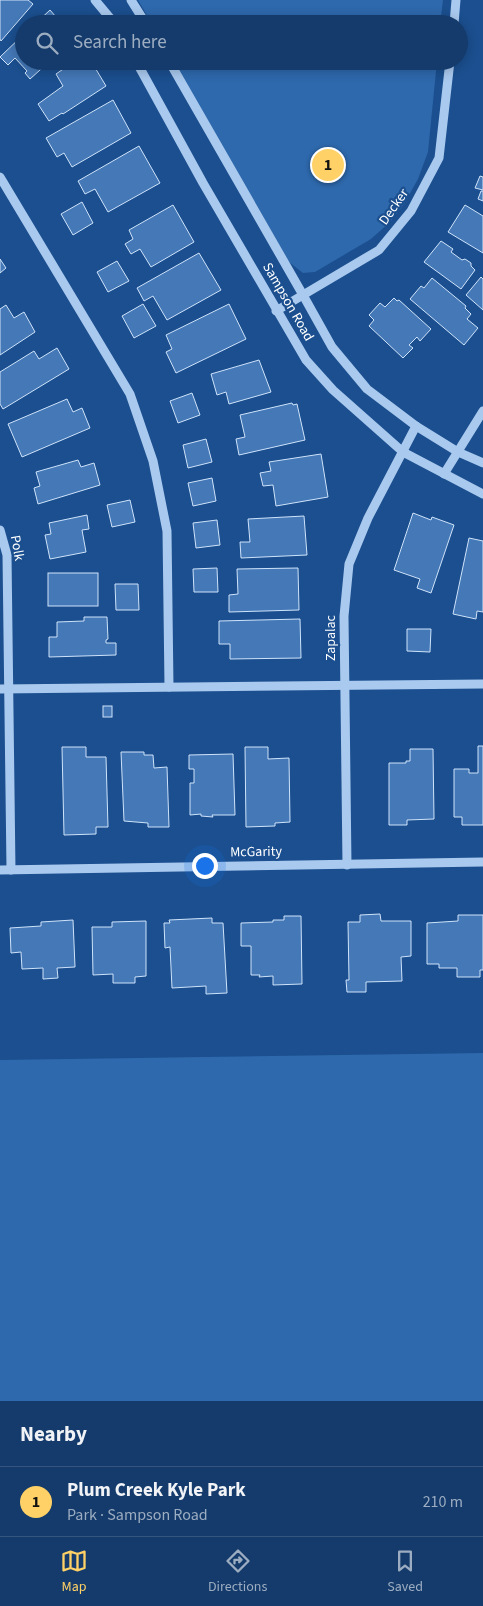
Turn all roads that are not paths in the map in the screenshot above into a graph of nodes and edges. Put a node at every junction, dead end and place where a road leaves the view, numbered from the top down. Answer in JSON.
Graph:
{"nodes":[{"id":1,"x":95,"y":0,"type":"edge"},
{"id":2,"x":131,"y":0,"type":"edge"},
{"id":3,"x":456,"y":0,"type":"edge"},
{"id":4,"x":108,"y":15,"type":"edge"},
{"id":5,"x":140,"y":15,"type":"edge"},
{"id":6,"x":455,"y":15,"type":"edge"},
{"id":7,"x":141,"y":70,"type":"edge"},
{"id":8,"x":174,"y":70,"type":"edge"},
{"id":9,"x":449,"y":70,"type":"edge"},
{"id":10,"x":0,"y":177,"type":"edge"},
{"id":11,"x":303,"y":295,"type":"junction"},
{"id":12,"x":276,"y":311,"type":"junction"},
{"id":13,"x":483,"y":411,"type":"edge"},
{"id":14,"x":416,"y":426,"type":"junction"},
{"id":15,"x":403,"y":452,"type":"junction"},
{"id":16,"x":458,"y":452,"type":"junction"},
{"id":17,"x":483,"y":463,"type":"edge"},
{"id":18,"x":444,"y":474,"type":"junction"},
{"id":19,"x":483,"y":494,"type":"edge"},
{"id":20,"x":0,"y":530,"type":"edge"},
{"id":21,"x":483,"y":684,"type":"edge"},
{"id":22,"x":345,"y":686,"type":"junction"},
{"id":23,"x":169,"y":687,"type":"junction"},
{"id":24,"x":4,"y":689,"type":"edge"},
{"id":25,"x":483,"y":862,"type":"edge"},
{"id":26,"x":347,"y":865,"type":"junction"},
{"id":27,"x":0,"y":870,"type":"edge"},
{"id":28,"x":11,"y":870,"type":"junction"}],
"edges":[{"from":1,"to":4,"type":"street"},
{"from":2,"to":5,"type":"street"},
{"from":3,"to":6,"type":"street"},
{"from":7,"to":12,"type":"street","name":"Sampson Road"},
{"from":8,"to":11,"type":"street","name":"Sampson Road"},
{"from":9,"to":11,"type":"street","name":"Decker"},
{"from":10,"to":23,"type":"street"},
{"from":11,"to":12,"type":"street","name":"Decker"},
{"from":11,"to":14,"type":"street","name":"Sampson Road"},
{"from":12,"to":15,"type":"street","name":"Sampson Road"},
{"from":13,"to":16,"type":"street"},
{"from":14,"to":15,"type":"street","name":"Zapalac"},
{"from":14,"to":16,"type":"street","name":"Sampson Road"},
{"from":15,"to":18,"type":"street","name":"Sampson Road"},
{"from":15,"to":22,"type":"street","name":"Zapalac"},
{"from":16,"to":17,"type":"street","name":"Sampson Road"},
{"from":16,"to":18,"type":"street"},
{"from":18,"to":19,"type":"street","name":"Sampson Road"},
{"from":20,"to":24,"type":"street","name":"Polk"},
{"from":21,"to":22,"type":"street"},
{"from":22,"to":23,"type":"street"},
{"from":22,"to":26,"type":"street","name":"Zapalac"},
{"from":23,"to":24,"type":"street"},
{"from":24,"to":28,"type":"street","name":"Polk"},
{"from":25,"to":26,"type":"street","name":"McGarity"},
{"from":26,"to":28,"type":"street","name":"McGarity"},
{"from":27,"to":28,"type":"street","name":"McGarity"}]}
